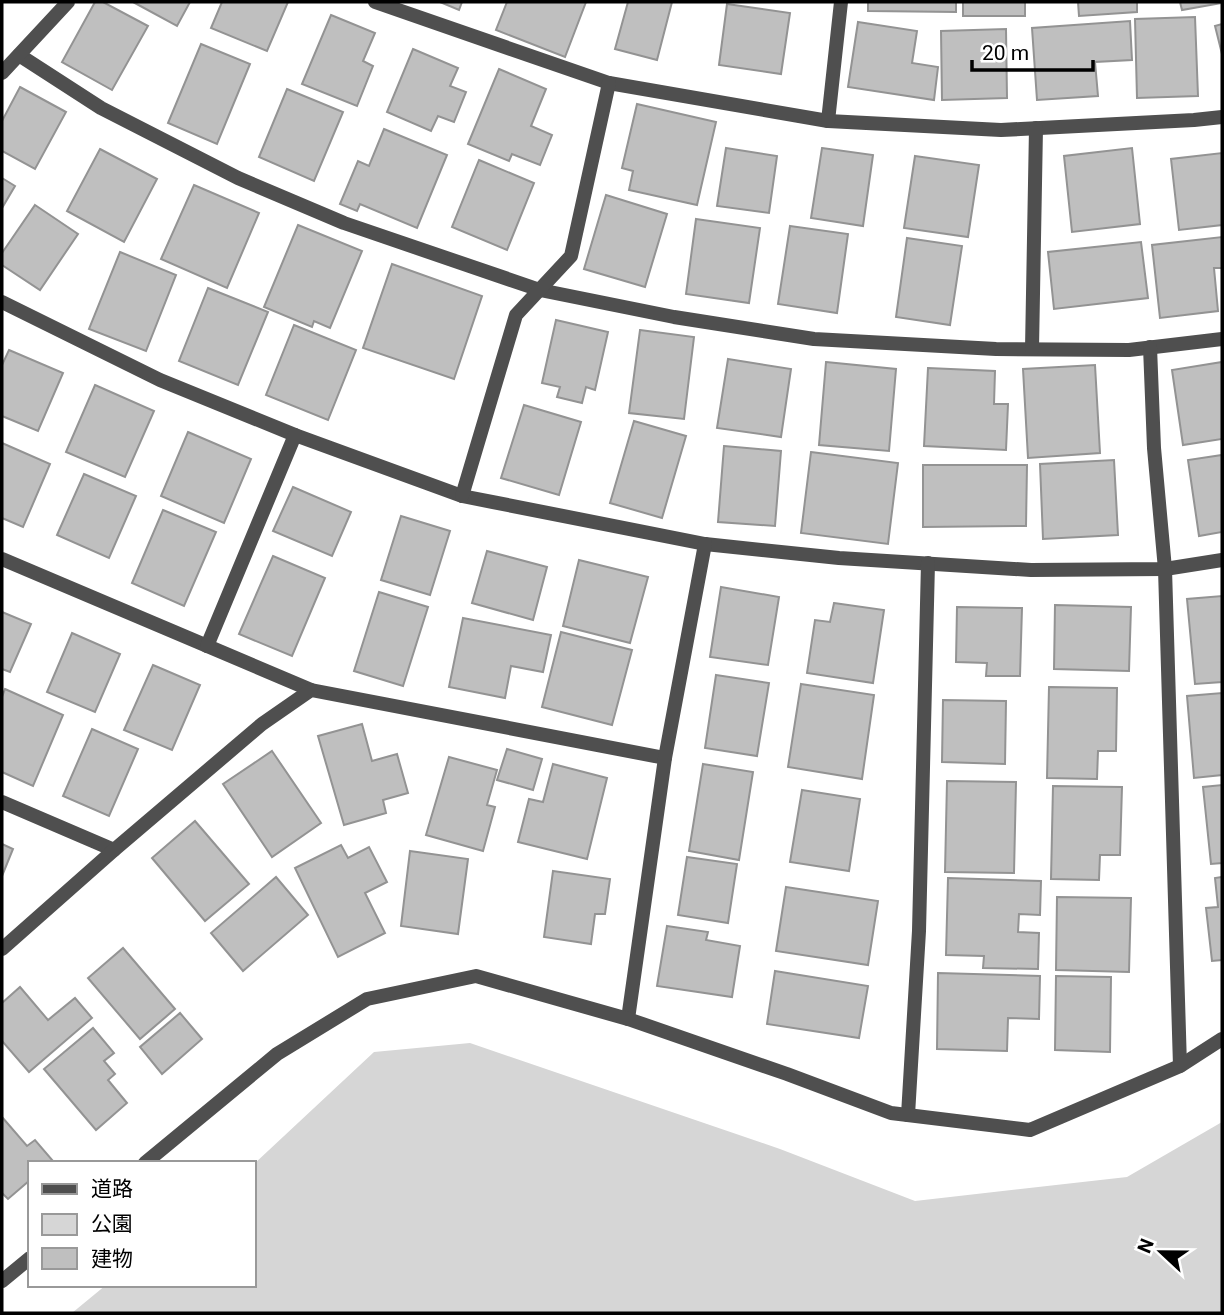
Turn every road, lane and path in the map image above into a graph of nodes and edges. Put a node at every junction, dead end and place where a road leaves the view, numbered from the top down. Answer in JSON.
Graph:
{"nodes":[{"id":1,"x":68,"y":2,"type":"edge"},
{"id":2,"x":374,"y":2,"type":"edge"},
{"id":3,"x":841,"y":2,"type":"edge"},
{"id":4,"x":19,"y":55,"type":"junction"},
{"id":5,"x":2,"y":73,"type":"edge"},
{"id":6,"x":609,"y":83,"type":"junction"},
{"id":7,"x":1222,"y":117,"type":"edge"},
{"id":8,"x":828,"y":121,"type":"junction"},
{"id":9,"x":1036,"y":128,"type":"junction"},
{"id":10,"x":540,"y":290,"type":"junction"},
{"id":11,"x":2,"y":302,"type":"edge"},
{"id":12,"x":1222,"y":340,"type":"edge"},
{"id":13,"x":1150,"y":348,"type":"junction"},
{"id":14,"x":1032,"y":349,"type":"junction"},
{"id":15,"x":295,"y":435,"type":"junction"},
{"id":16,"x":462,"y":496,"type":"junction"},
{"id":17,"x":705,"y":544,"type":"junction"},
{"id":18,"x":2,"y":559,"type":"edge"},
{"id":19,"x":1222,"y":560,"type":"edge"},
{"id":20,"x":928,"y":563,"type":"junction"},
{"id":21,"x":1165,"y":569,"type":"junction"},
{"id":22,"x":207,"y":646,"type":"junction"},
{"id":23,"x":311,"y":690,"type":"junction"},
{"id":24,"x":665,"y":758,"type":"junction"},
{"id":25,"x":2,"y":802,"type":"edge"},
{"id":26,"x":114,"y":850,"type":"junction"},
{"id":27,"x":2,"y":949,"type":"edge"},
{"id":28,"x":628,"y":1018,"type":"junction"},
{"id":29,"x":1222,"y":1039,"type":"edge"},
{"id":30,"x":1180,"y":1066,"type":"junction"},
{"id":31,"x":908,"y":1115,"type":"junction"},
{"id":32,"x":147,"y":1161,"type":"edge"},
{"id":33,"x":28,"y":1260,"type":"edge"},
{"id":34,"x":2,"y":1281,"type":"edge"}],
"edges":[{"from":1,"to":4,"type":"street"},
{"from":2,"to":6,"type":"street"},
{"from":3,"to":8,"type":"street"},
{"from":4,"to":5,"type":"street"},
{"from":4,"to":10,"type":"street"},
{"from":6,"to":8,"type":"street"},
{"from":6,"to":10,"type":"street"},
{"from":7,"to":9,"type":"street"},
{"from":8,"to":9,"type":"street"},
{"from":9,"to":14,"type":"street"},
{"from":10,"to":14,"type":"street"},
{"from":10,"to":16,"type":"street"},
{"from":11,"to":15,"type":"street"},
{"from":12,"to":13,"type":"street"},
{"from":13,"to":14,"type":"street"},
{"from":13,"to":21,"type":"street"},
{"from":15,"to":16,"type":"street"},
{"from":15,"to":22,"type":"street"},
{"from":16,"to":17,"type":"street"},
{"from":17,"to":20,"type":"street"},
{"from":17,"to":24,"type":"street"},
{"from":18,"to":22,"type":"street"},
{"from":19,"to":21,"type":"street"},
{"from":20,"to":21,"type":"street"},
{"from":20,"to":31,"type":"street"},
{"from":21,"to":30,"type":"street"},
{"from":22,"to":23,"type":"street"},
{"from":23,"to":24,"type":"street"},
{"from":23,"to":26,"type":"street"},
{"from":24,"to":28,"type":"street"},
{"from":25,"to":26,"type":"street"},
{"from":26,"to":27,"type":"street"},
{"from":28,"to":31,"type":"street"},
{"from":28,"to":32,"type":"street"},
{"from":29,"to":30,"type":"street"},
{"from":30,"to":31,"type":"street"},
{"from":33,"to":34,"type":"street"}]}
